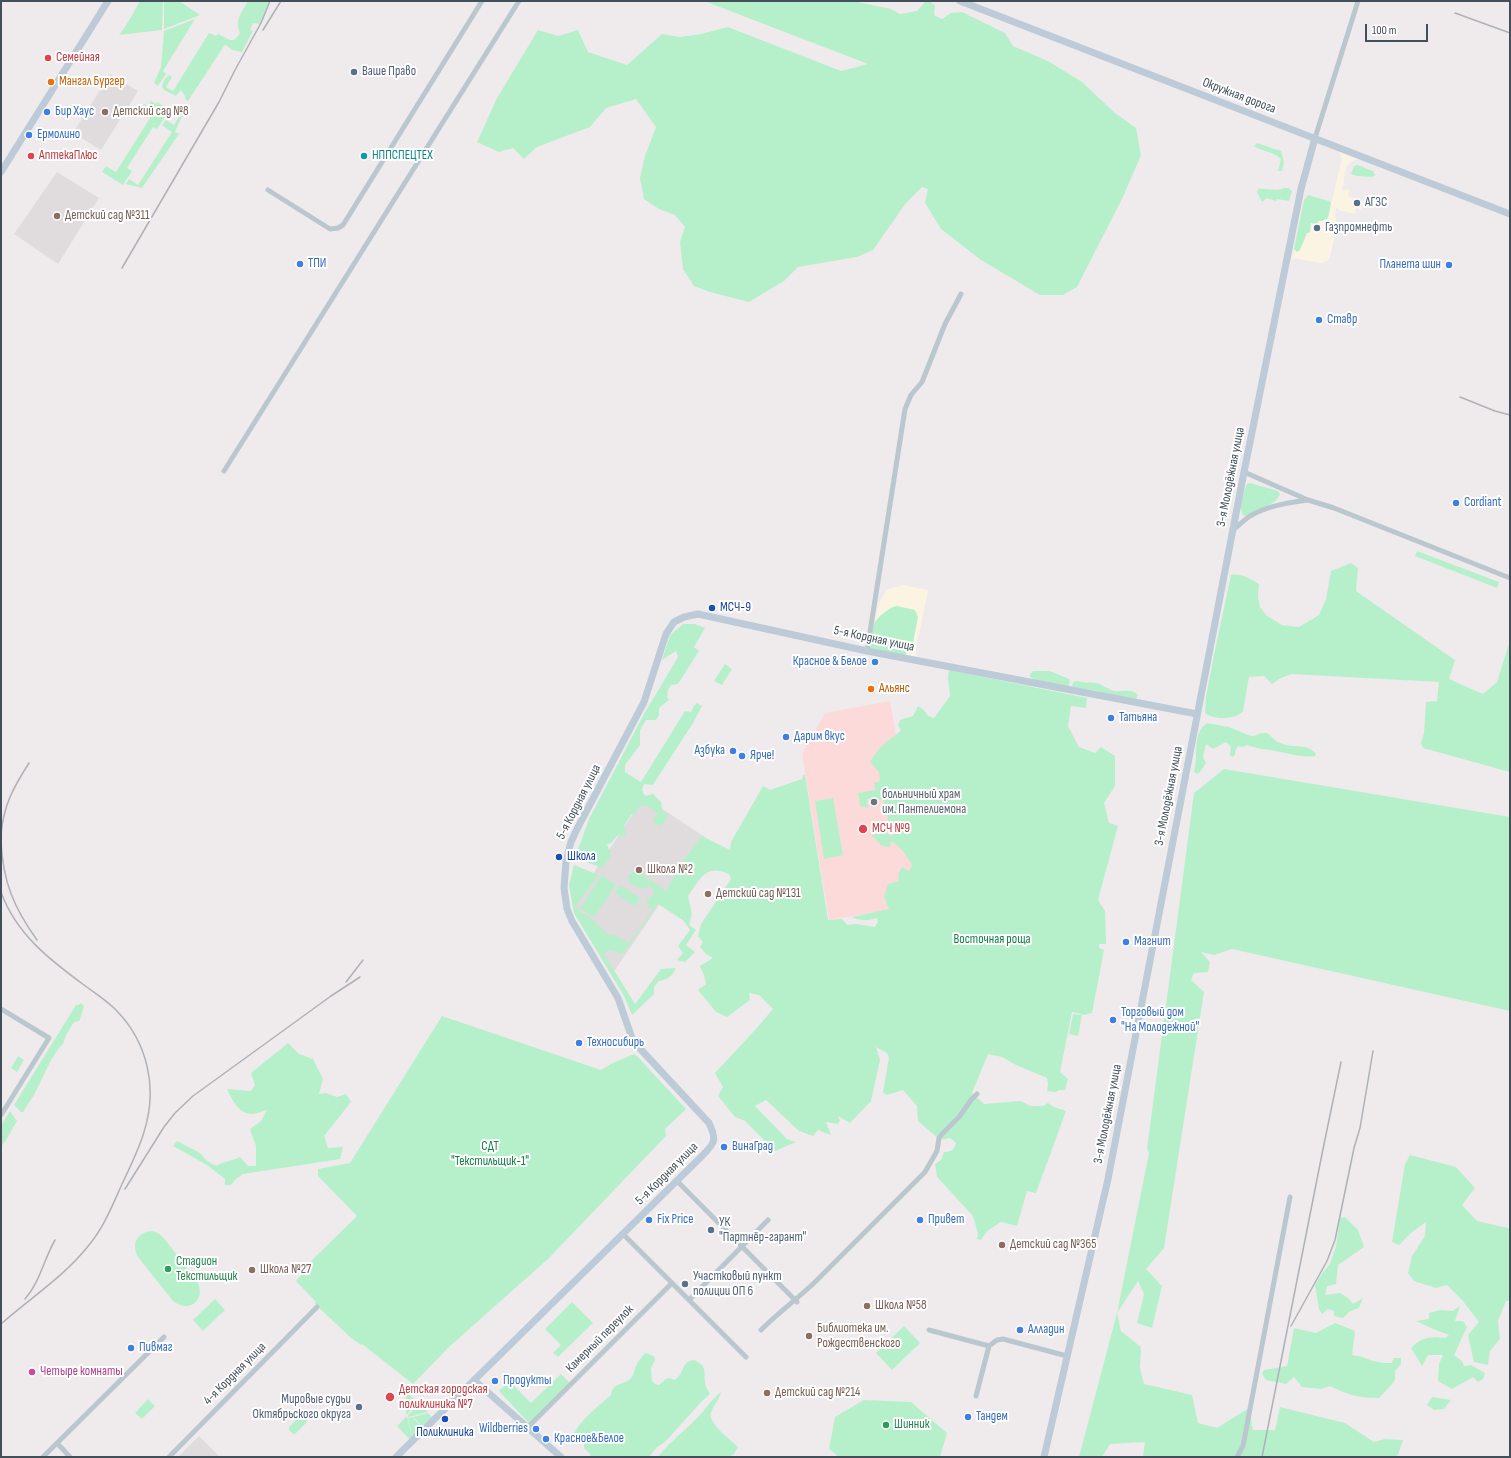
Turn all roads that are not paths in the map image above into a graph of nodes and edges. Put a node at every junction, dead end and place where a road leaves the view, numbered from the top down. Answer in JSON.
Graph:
{"nodes":[{"id":1,"x":108,"y":1,"type":"edge"},
{"id":2,"x":482,"y":1,"type":"edge"},
{"id":3,"x":519,"y":1,"type":"edge"},
{"id":4,"x":960,"y":1,"type":"edge"},
{"id":5,"x":1358,"y":1,"type":"edge"},
{"id":6,"x":1315,"y":138,"type":"junction"},
{"id":7,"x":1,"y":172,"type":"edge"},
{"id":8,"x":268,"y":190,"type":"dead end"},
{"id":9,"x":1510,"y":214,"type":"edge"},
{"id":10,"x":961,"y":294,"type":"dead end"},
{"id":11,"x":224,"y":471,"type":"dead end"},
{"id":12,"x":1244,"y":472,"type":"junction"},
{"id":13,"x":1308,"y":500,"type":"junction"},
{"id":14,"x":1233,"y":530,"type":"junction"},
{"id":15,"x":1510,"y":578,"type":"edge"},
{"id":16,"x":867,"y":651,"type":"junction"},
{"id":17,"x":1197,"y":714,"type":"junction"},
{"id":18,"x":1,"y":1009,"type":"edge"},
{"id":19,"x":977,"y":1094,"type":"dead end"},
{"id":20,"x":1,"y":1115,"type":"edge"},
{"id":21,"x":677,"y":1182,"type":"junction"},
{"id":22,"x":1290,"y":1197,"type":"dead end"},
{"id":23,"x":768,"y":1220,"type":"dead end"},
{"id":24,"x":623,"y":1234,"type":"junction"},
{"id":25,"x":742,"y":1246,"type":"junction"},
{"id":26,"x":672,"y":1283,"type":"junction"},
{"id":27,"x":689,"y":1300,"type":"junction"},
{"id":28,"x":796,"y":1301,"type":"junction"},
{"id":29,"x":317,"y":1307,"type":"dead end"},
{"id":30,"x":761,"y":1330,"type":"dead end"},
{"id":31,"x":929,"y":1330,"type":"dead end"},
{"id":32,"x":164,"y":1337,"type":"dead end"},
{"id":33,"x":989,"y":1346,"type":"junction"},
{"id":34,"x":1067,"y":1356,"type":"junction"},
{"id":35,"x":746,"y":1357,"type":"dead end"},
{"id":36,"x":474,"y":1380,"type":"junction"},
{"id":37,"x":976,"y":1396,"type":"dead end"},
{"id":38,"x":527,"y":1428,"type":"junction"},
{"id":39,"x":57,"y":1444,"type":"junction"},
{"id":40,"x":43,"y":1457,"type":"edge"},
{"id":41,"x":70,"y":1457,"type":"edge"},
{"id":42,"x":169,"y":1457,"type":"edge"},
{"id":43,"x":396,"y":1457,"type":"edge"},
{"id":44,"x":561,"y":1457,"type":"edge"},
{"id":45,"x":1044,"y":1457,"type":"edge"},
{"id":46,"x":1237,"y":1457,"type":"edge"}],
"edges":[{"from":1,"to":7,"type":"main road"},
{"from":2,"to":8,"type":"street"},
{"from":3,"to":11,"type":"street"},
{"from":4,"to":6,"type":"main road","name":"Окружная дорога"},
{"from":5,"to":6,"type":"street"},
{"from":6,"to":9,"type":"main road","name":"Окружная дорога"},
{"from":6,"to":12,"type":"main road","name":"3-я Молодёжная улица"},
{"from":10,"to":16,"type":"street"},
{"from":12,"to":13,"type":"street"},
{"from":12,"to":14,"type":"main road","name":"3-я Молодёжная улица"},
{"from":13,"to":14,"type":"street"},
{"from":13,"to":15,"type":"street"},
{"from":14,"to":17,"type":"main road","name":"3-я Молодёжная улица"},
{"from":16,"to":17,"type":"main road","name":"5-я Кордная улица"},
{"from":16,"to":21,"type":"main road","name":"5-я Кордная улица"},
{"from":17,"to":34,"type":"main road","name":"3-я Молодёжная улица"},
{"from":18,"to":20,"type":"street"},
{"from":19,"to":28,"type":"street"},
{"from":21,"to":24,"type":"main road","name":"5-я Кордная улица"},
{"from":21,"to":25,"type":"street"},
{"from":22,"to":46,"type":"street"},
{"from":23,"to":25,"type":"street"},
{"from":24,"to":26,"type":"street"},
{"from":24,"to":36,"type":"main road","name":"5-я Кордная улица"},
{"from":25,"to":27,"type":"street"},
{"from":25,"to":28,"type":"street"},
{"from":26,"to":27,"type":"street"},
{"from":26,"to":38,"type":"street","name":"Камерный переулок"},
{"from":27,"to":35,"type":"street"},
{"from":28,"to":30,"type":"street"},
{"from":29,"to":42,"type":"street","name":"4-я Кордная улица"},
{"from":31,"to":33,"type":"street"},
{"from":32,"to":39,"type":"street"},
{"from":33,"to":34,"type":"street"},
{"from":33,"to":37,"type":"street"},
{"from":34,"to":45,"type":"main road","name":"3-я Молодёжная улица"},
{"from":36,"to":38,"type":"main road"},
{"from":36,"to":43,"type":"main road","name":"5-я Кордная улица"},
{"from":38,"to":44,"type":"main road"},
{"from":39,"to":40,"type":"street"},
{"from":39,"to":41,"type":"street"}]}
